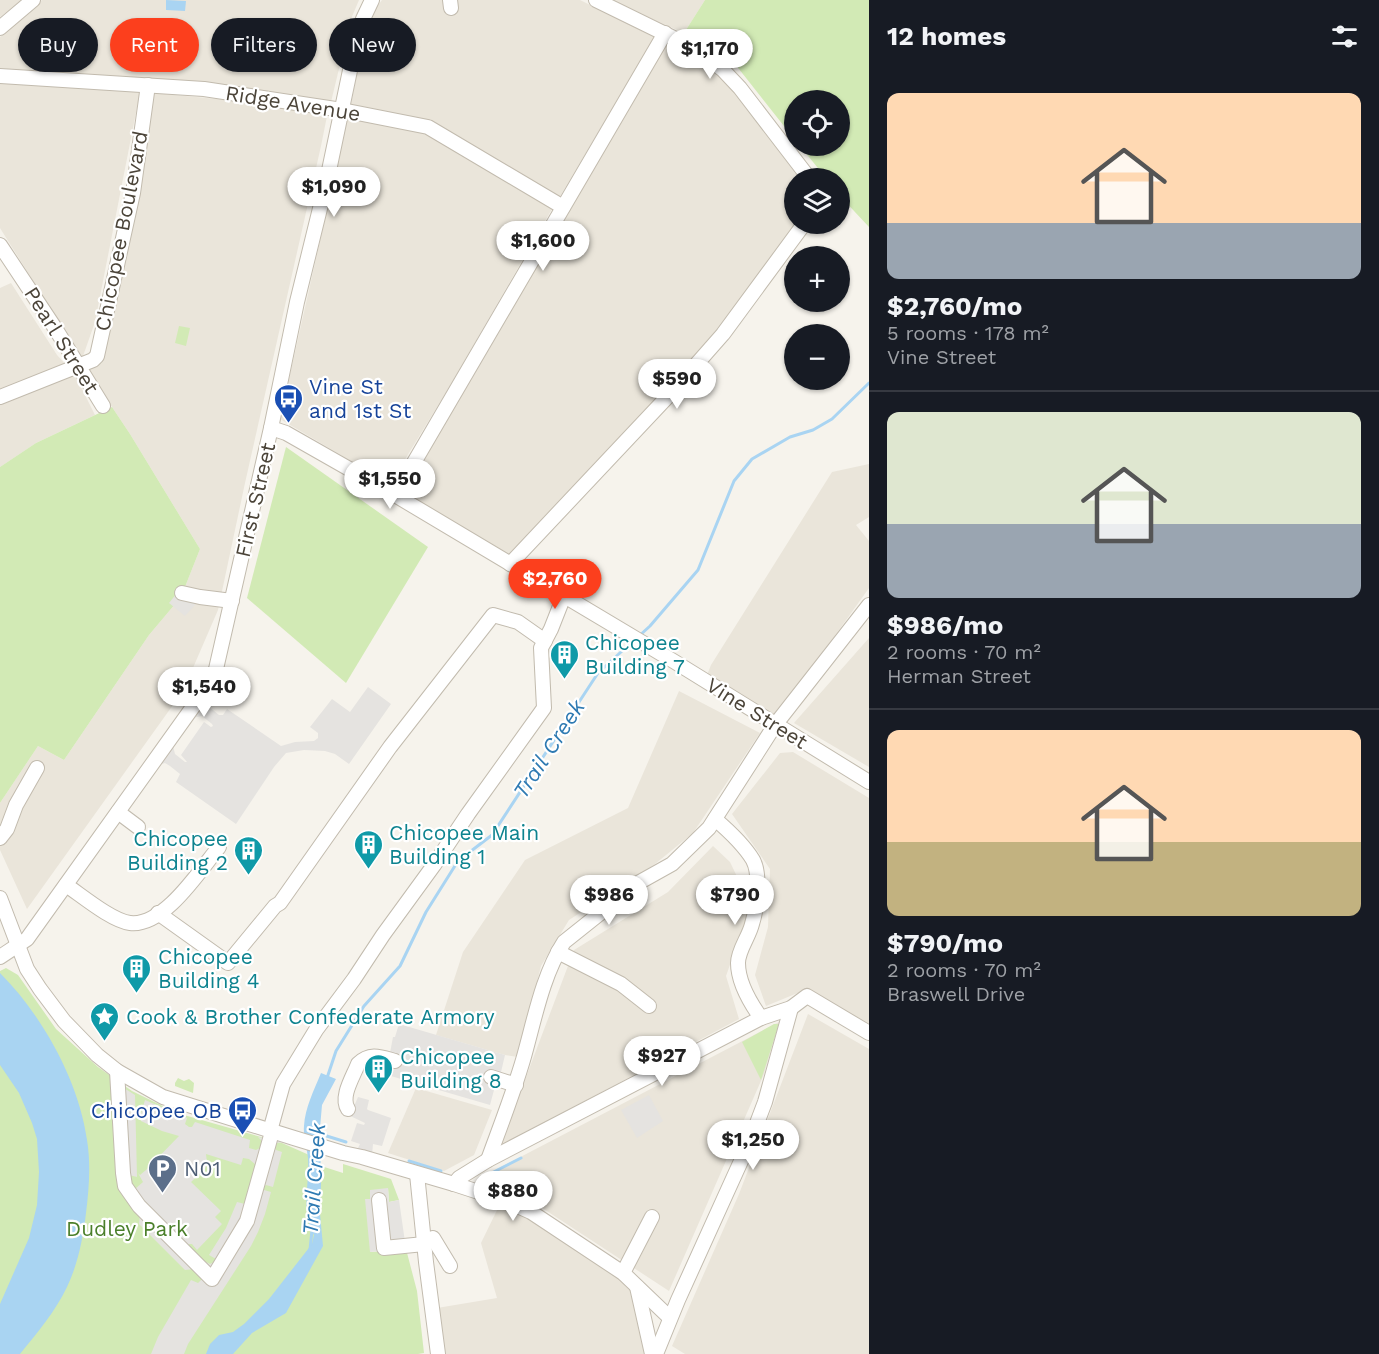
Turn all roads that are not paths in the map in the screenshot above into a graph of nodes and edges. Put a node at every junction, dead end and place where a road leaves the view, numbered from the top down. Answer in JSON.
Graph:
{"nodes":[{"id":1,"x":33,"y":0,"type":"edge"},
{"id":2,"x":372,"y":0,"type":"edge"},
{"id":3,"x":596,"y":0,"type":"edge"},
{"id":4,"x":0,"y":28,"type":"edge"},
{"id":5,"x":665,"y":33,"type":"junction"},
{"id":6,"x":0,"y":76,"type":"edge"},
{"id":7,"x":148,"y":85,"type":"junction"},
{"id":8,"x":342,"y":110,"type":"junction"},
{"id":9,"x":801,"y":168,"type":"edge"},
{"id":10,"x":563,"y":207,"type":"junction"},
{"id":11,"x":797,"y":234,"type":"edge"},
{"id":12,"x":0,"y":245,"type":"edge"},
{"id":13,"x":6,"y":265,"type":"edge"},
{"id":14,"x":78,"y":366,"type":"junction"},
{"id":15,"x":0,"y":397,"type":"edge"},
{"id":16,"x":103,"y":406,"type":"dead end"},
{"id":17,"x":271,"y":428,"type":"junction"},
{"id":18,"x":395,"y":495,"type":"junction"},
{"id":19,"x":510,"y":564,"type":"junction"},
{"id":20,"x":182,"y":593,"type":"dead end"},
{"id":21,"x":564,"y":596,"type":"junction"},
{"id":22,"x":232,"y":601,"type":"junction"},
{"id":23,"x":869,"y":605,"type":"edge"},
{"id":24,"x":545,"y":641,"type":"junction"},
{"id":25,"x":775,"y":725,"type":"junction"},
{"id":26,"x":37,"y":768,"type":"dead end"},
{"id":27,"x":869,"y":782,"type":"edge"},
{"id":28,"x":118,"y":812,"type":"junction"},
{"id":29,"x":715,"y":819,"type":"junction"},
{"id":30,"x":138,"y":827,"type":"dead end"},
{"id":31,"x":0,"y":838,"type":"edge"},
{"id":32,"x":219,"y":847,"type":"dead end"},
{"id":33,"x":66,"y":885,"type":"junction"},
{"id":34,"x":0,"y":898,"type":"edge"},
{"id":35,"x":158,"y":913,"type":"junction"},
{"id":36,"x":17,"y":946,"type":"junction"},
{"id":37,"x":558,"y":952,"type":"junction"},
{"id":38,"x":0,"y":957,"type":"edge"},
{"id":39,"x":649,"y":1006,"type":"dead end"},
{"id":40,"x":791,"y":1008,"type":"junction"},
{"id":41,"x":761,"y":1018,"type":"junction"},
{"id":42,"x":869,"y":1033,"type":"edge"},
{"id":43,"x":395,"y":1061,"type":"dead end"},
{"id":44,"x":117,"y":1071,"type":"junction"},
{"id":45,"x":490,"y":1077,"type":"dead end"},
{"id":46,"x":516,"y":1085,"type":"junction"},
{"id":47,"x":348,"y":1109,"type":"dead end"},
{"id":48,"x":271,"y":1132,"type":"junction"},
{"id":49,"x":488,"y":1160,"type":"junction"},
{"id":50,"x":417,"y":1174,"type":"junction"},
{"id":51,"x":454,"y":1184,"type":"junction"},
{"id":52,"x":379,"y":1200,"type":"dead end"},
{"id":53,"x":652,"y":1217,"type":"dead end"},
{"id":54,"x":431,"y":1239,"type":"junction"},
{"id":55,"x":450,"y":1266,"type":"dead end"},
{"id":56,"x":623,"y":1273,"type":"junction"},
{"id":57,"x":638,"y":1287,"type":"junction"},
{"id":58,"x":670,"y":1318,"type":"junction"},
{"id":59,"x":438,"y":1354,"type":"edge"},
{"id":60,"x":656,"y":1354,"type":"edge"}],
"edges":[{"from":1,"to":4,"type":"street"},
{"from":2,"to":8,"type":"street","name":"First Street"},
{"from":3,"to":5,"type":"street"},
{"from":5,"to":9,"type":"street"},
{"from":5,"to":10,"type":"street"},
{"from":6,"to":7,"type":"street","name":"Ridge Avenue"},
{"from":7,"to":8,"type":"street","name":"Ridge Avenue"},
{"from":7,"to":14,"type":"street","name":"Chicopee Boulevard"},
{"from":8,"to":10,"type":"street","name":"Ridge Avenue"},
{"from":8,"to":17,"type":"street","name":"First Street"},
{"from":10,"to":18,"type":"street"},
{"from":11,"to":19,"type":"street"},
{"from":12,"to":13,"type":"street","name":"Pearl Street"},
{"from":13,"to":14,"type":"street","name":"Pearl Street"},
{"from":14,"to":15,"type":"street"},
{"from":14,"to":16,"type":"street","name":"Pearl Street"},
{"from":17,"to":18,"type":"street","name":"Vine Street"},
{"from":17,"to":22,"type":"street","name":"First Street"},
{"from":18,"to":19,"type":"street","name":"Vine Street"},
{"from":19,"to":21,"type":"street","name":"Vine Street"},
{"from":20,"to":22,"type":"street"},
{"from":21,"to":24,"type":"street"},
{"from":21,"to":25,"type":"street","name":"Vine Street"},
{"from":22,"to":28,"type":"street","name":"First Street"},
{"from":23,"to":25,"type":"street"},
{"from":24,"to":35,"type":"street"},
{"from":24,"to":48,"type":"street"},
{"from":25,"to":27,"type":"street","name":"Vine Street"},
{"from":25,"to":29,"type":"street"},
{"from":26,"to":31,"type":"street"},
{"from":28,"to":30,"type":"street"},
{"from":28,"to":33,"type":"street","name":"First Street"},
{"from":29,"to":37,"type":"street"},
{"from":29,"to":41,"type":"street"},
{"from":32,"to":35,"type":"street"},
{"from":33,"to":35,"type":"street"},
{"from":33,"to":36,"type":"street","name":"First Street"},
{"from":34,"to":36,"type":"street"},
{"from":36,"to":38,"type":"street","name":"First Street"},
{"from":36,"to":44,"type":"street"},
{"from":37,"to":39,"type":"street"},
{"from":37,"to":46,"type":"street"},
{"from":40,"to":41,"type":"street"},
{"from":40,"to":42,"type":"street"},
{"from":40,"to":58,"type":"street"},
{"from":41,"to":49,"type":"street"},
{"from":43,"to":47,"type":"street"},
{"from":44,"to":48,"type":"street"},
{"from":44,"to":48,"type":"street"},
{"from":45,"to":46,"type":"street"},
{"from":46,"to":49,"type":"street"},
{"from":48,"to":50,"type":"street"},
{"from":49,"to":51,"type":"street"},
{"from":50,"to":51,"type":"street"},
{"from":50,"to":54,"type":"street"},
{"from":51,"to":56,"type":"street"},
{"from":52,"to":54,"type":"street"},
{"from":53,"to":56,"type":"street"},
{"from":54,"to":55,"type":"street"},
{"from":54,"to":59,"type":"street"},
{"from":56,"to":57,"type":"street"},
{"from":57,"to":58,"type":"street"},
{"from":57,"to":60,"type":"street"},
{"from":58,"to":60,"type":"street"}]}
